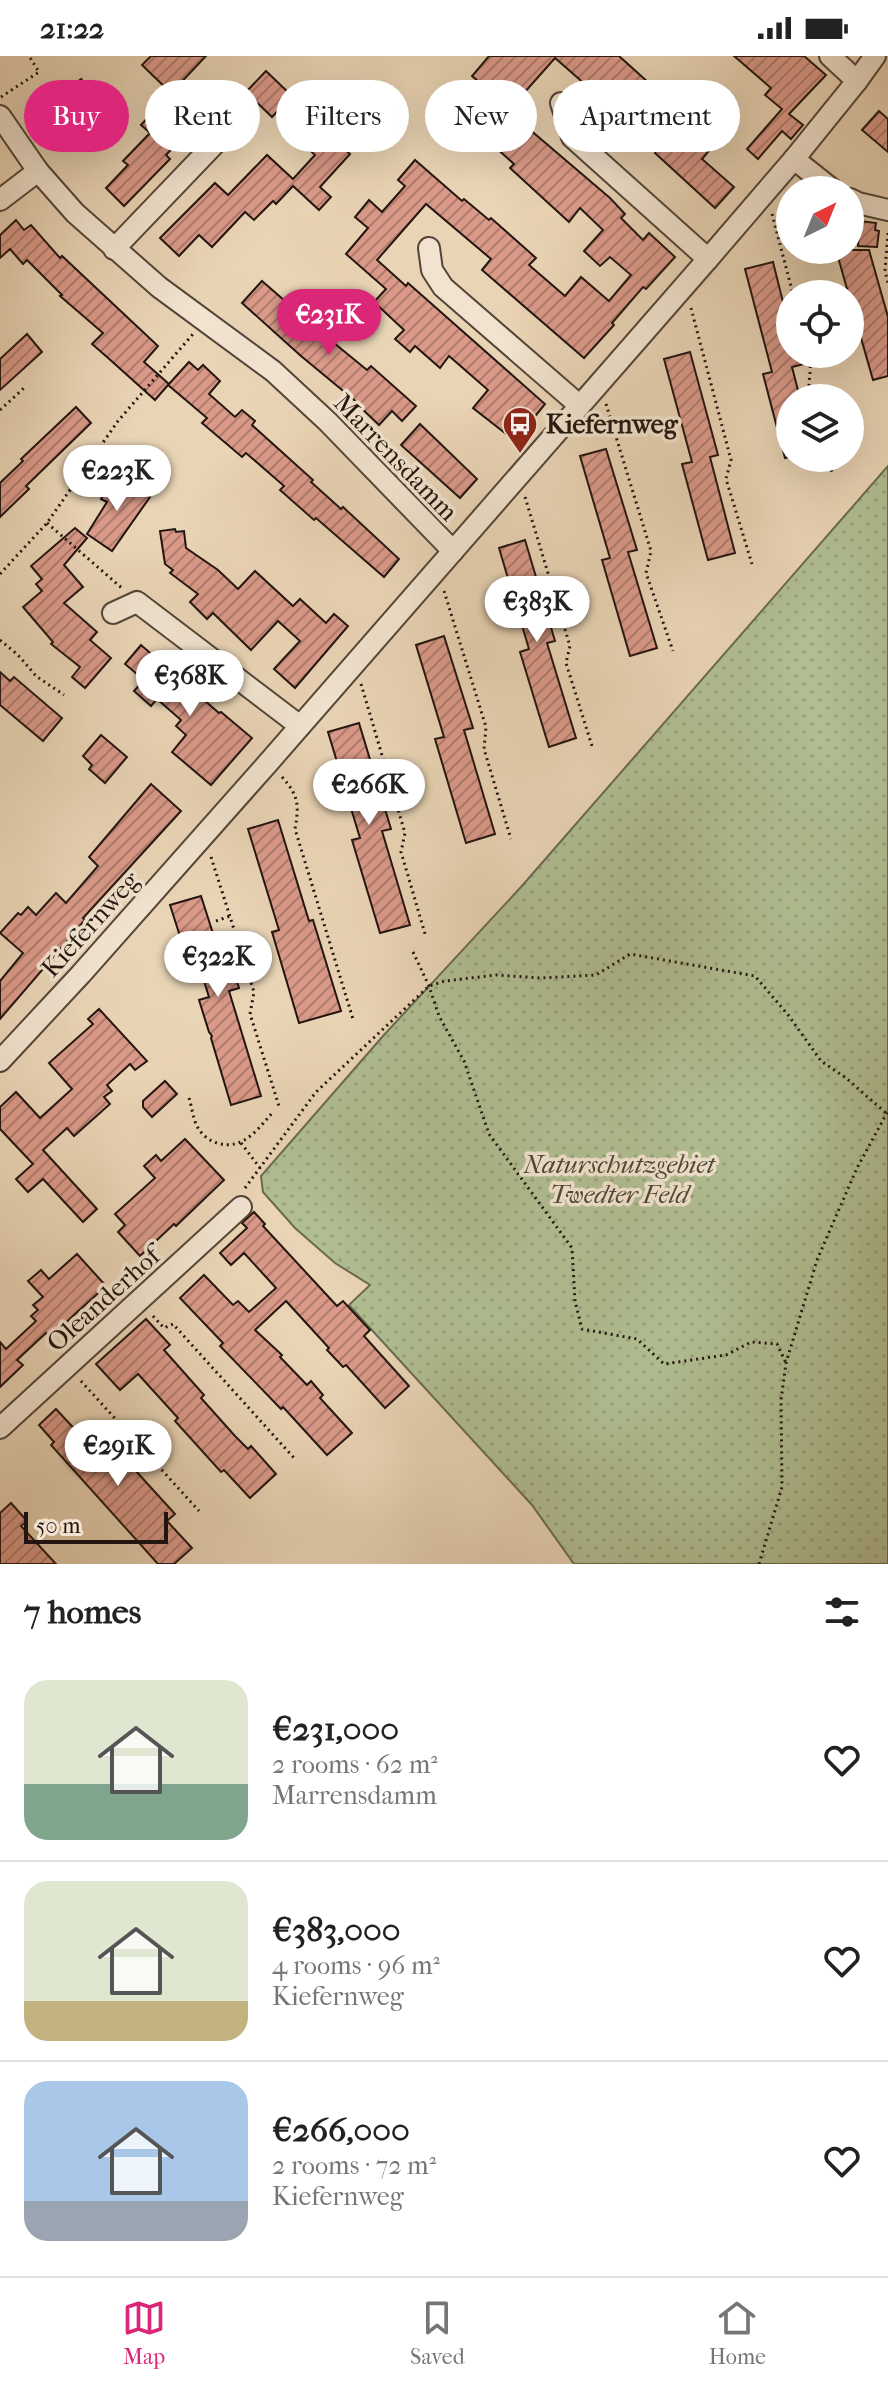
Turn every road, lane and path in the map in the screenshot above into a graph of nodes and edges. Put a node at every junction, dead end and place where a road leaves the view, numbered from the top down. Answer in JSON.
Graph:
{"nodes":[{"id":1,"x":29,"y":56,"type":"edge"},
{"id":2,"x":830,"y":56,"type":"edge"},
{"id":3,"x":875,"y":56,"type":"edge"},
{"id":4,"x":857,"y":81,"type":"junction"},
{"id":5,"x":0,"y":97,"type":"edge"},
{"id":6,"x":0,"y":116,"type":"edge"},
{"id":7,"x":207,"y":152,"type":"edge"},
{"id":8,"x":589,"y":152,"type":"edge"},
{"id":9,"x":794,"y":159,"type":"junction"},
{"id":10,"x":38,"y":171,"type":"junction"},
{"id":11,"x":815,"y":176,"type":"edge"},
{"id":12,"x":0,"y":200,"type":"edge"},
{"id":13,"x":759,"y":200,"type":"junction"},
{"id":14,"x":864,"y":204,"type":"edge"},
{"id":15,"x":888,"y":210,"type":"edge"},
{"id":16,"x":888,"y":233,"type":"edge"},
{"id":17,"x":429,"y":248,"type":"dead end"},
{"id":18,"x":114,"y":249,"type":"junction"},
{"id":19,"x":708,"y":259,"type":"junction"},
{"id":20,"x":789,"y":280,"type":"edge"},
{"id":21,"x":888,"y":283,"type":"edge"},
{"id":22,"x":676,"y":295,"type":"junction"},
{"id":23,"x":205,"y":320,"type":"junction"},
{"id":24,"x":24,"y":388,"type":"dead end"},
{"id":25,"x":586,"y":398,"type":"junction"},
{"id":26,"x":0,"y":410,"type":"edge"},
{"id":27,"x":512,"y":483,"type":"junction"},
{"id":28,"x":47,"y":523,"type":"junction"},
{"id":29,"x":453,"y":551,"type":"junction"},
{"id":30,"x":752,"y":564,"type":"dead end"},
{"id":31,"x":0,"y":574,"type":"edge"},
{"id":32,"x":432,"y":576,"type":"junction"},
{"id":33,"x":137,"y":602,"type":"junction"},
{"id":34,"x":113,"y":613,"type":"dead end"},
{"id":35,"x":0,"y":640,"type":"edge"},
{"id":36,"x":673,"y":651,"type":"dead end"},
{"id":37,"x":349,"y":668,"type":"junction"},
{"id":38,"x":64,"y":695,"type":"dead end"},
{"id":39,"x":300,"y":726,"type":"junction"},
{"id":40,"x":592,"y":746,"type":"dead end"},
{"id":41,"x":268,"y":763,"type":"junction"},
{"id":42,"x":511,"y":839,"type":"dead end"},
{"id":43,"x":197,"y":843,"type":"junction"},
{"id":44,"x":230,"y":916,"type":"junction"},
{"id":45,"x":216,"y":921,"type":"dead end"},
{"id":46,"x":426,"y":937,"type":"dead end"},
{"id":47,"x":413,"y":952,"type":"dead end"},
{"id":48,"x":429,"y":986,"type":"junction"},
{"id":49,"x":353,"y":1019,"type":"dead end"},
{"id":50,"x":0,"y":1061,"type":"edge"},
{"id":51,"x":189,"y":1098,"type":"dead end"},
{"id":52,"x":279,"y":1106,"type":"dead end"},
{"id":53,"x":273,"y":1112,"type":"dead end"},
{"id":54,"x":887,"y":1113,"type":"edge"},
{"id":55,"x":241,"y":1143,"type":"junction"},
{"id":56,"x":260,"y":1168,"type":"junction"},
{"id":57,"x":241,"y":1207,"type":"joint"},
{"id":58,"x":140,"y":1302,"type":"junction"},
{"id":59,"x":786,"y":1363,"type":"junction"},
{"id":60,"x":68,"y":1367,"type":"junction"},
{"id":61,"x":0,"y":1428,"type":"edge"},
{"id":62,"x":294,"y":1458,"type":"dead end"},
{"id":63,"x":199,"y":1511,"type":"dead end"},
{"id":64,"x":759,"y":1564,"type":"edge"}],
"edges":[{"from":1,"to":5,"type":"path"},
{"from":2,"to":4,"type":"street"},
{"from":3,"to":4,"type":"street","name":"Kiefernweg"},
{"from":4,"to":9,"type":"street","name":"Kiefernweg"},
{"from":6,"to":10,"type":"street","name":"Marrensdamm"},
{"from":7,"to":18,"type":"street"},
{"from":8,"to":19,"type":"street"},
{"from":9,"to":11,"type":"street"},
{"from":9,"to":13,"type":"street","name":"Kiefernweg"},
{"from":10,"to":12,"type":"street"},
{"from":10,"to":18,"type":"street","name":"Marrensdamm"},
{"from":13,"to":19,"type":"street","name":"Kiefernweg"},
{"from":13,"to":20,"type":"path"},
{"from":14,"to":15,"type":"street"},
{"from":16,"to":21,"type":"path"},
{"from":17,"to":25,"type":"street"},
{"from":18,"to":23,"type":"street","name":"Marrensdamm"},
{"from":19,"to":22,"type":"street","name":"Kiefernweg"},
{"from":22,"to":25,"type":"street","name":"Kiefernweg"},
{"from":22,"to":30,"type":"path"},
{"from":23,"to":28,"type":"path"},
{"from":23,"to":29,"type":"street","name":"Marrensdamm"},
{"from":24,"to":26,"type":"path"},
{"from":25,"to":27,"type":"street","name":"Kiefernweg"},
{"from":25,"to":36,"type":"path"},
{"from":27,"to":29,"type":"street","name":"Kiefernweg"},
{"from":27,"to":40,"type":"path"},
{"from":28,"to":31,"type":"path"},
{"from":28,"to":33,"type":"path"},
{"from":29,"to":32,"type":"street","name":"Kiefernweg"},
{"from":32,"to":37,"type":"street","name":"Kiefernweg"},
{"from":32,"to":42,"type":"path"},
{"from":33,"to":34,"type":"street"},
{"from":33,"to":39,"type":"street"},
{"from":35,"to":38,"type":"path"},
{"from":37,"to":39,"type":"street","name":"Kiefernweg"},
{"from":37,"to":46,"type":"path"},
{"from":39,"to":41,"type":"street","name":"Kiefernweg"},
{"from":41,"to":43,"type":"street","name":"Kiefernweg"},
{"from":41,"to":49,"type":"path"},
{"from":43,"to":44,"type":"path"},
{"from":43,"to":50,"type":"street","name":"Kiefernweg"},
{"from":44,"to":45,"type":"path"},
{"from":44,"to":52,"type":"path"},
{"from":47,"to":48,"type":"path"},
{"from":48,"to":54,"type":"path"},
{"from":48,"to":56,"type":"path"},
{"from":48,"to":59,"type":"path"},
{"from":51,"to":55,"type":"path"},
{"from":53,"to":55,"type":"path"},
{"from":54,"to":59,"type":"path"},
{"from":55,"to":56,"type":"path"},
{"from":56,"to":57,"type":"path"},
{"from":57,"to":58,"type":"street","name":"Oleanderhof"},
{"from":58,"to":60,"type":"street","name":"Oleanderhof"},
{"from":58,"to":62,"type":"path"},
{"from":59,"to":64,"type":"path"},
{"from":60,"to":61,"type":"street","name":"Oleanderhof"},
{"from":60,"to":63,"type":"path"}]}
